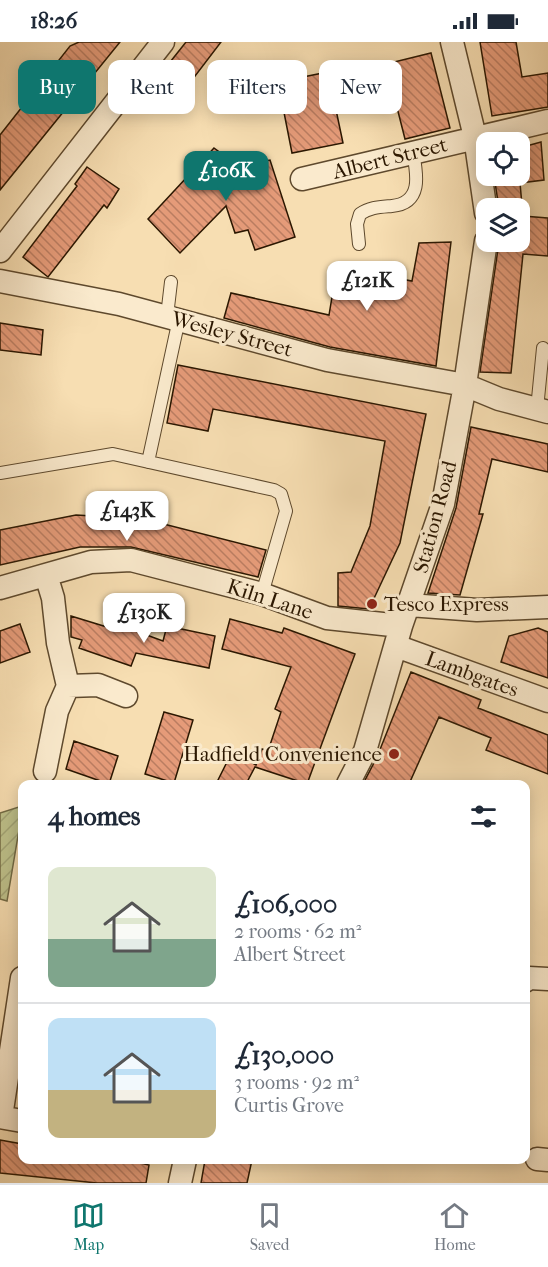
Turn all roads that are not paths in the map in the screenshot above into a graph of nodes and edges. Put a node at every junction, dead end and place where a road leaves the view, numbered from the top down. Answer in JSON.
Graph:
{"nodes":[{"id":1,"x":164,"y":42,"type":"edge"},
{"id":2,"x":452,"y":42,"type":"edge"},
{"id":3,"x":548,"y":121,"type":"edge"},
{"id":4,"x":475,"y":137,"type":"junction"},
{"id":5,"x":413,"y":152,"type":"junction"},
{"id":6,"x":302,"y":179,"type":"dead end"},
{"id":7,"x":484,"y":198,"type":"edge"},
{"id":8,"x":360,"y":244,"type":"dead end"},
{"id":9,"x":0,"y":251,"type":"edge"},
{"id":10,"x":484,"y":252,"type":"edge"},
{"id":11,"x":0,"y":281,"type":"edge"},
{"id":12,"x":171,"y":282,"type":"dead end"},
{"id":13,"x":173,"y":318,"type":"junction"},
{"id":14,"x":543,"y":348,"type":"dead end"},
{"id":15,"x":465,"y":385,"type":"junction"},
{"id":16,"x":542,"y":410,"type":"edge"},
{"id":17,"x":147,"y":462,"type":"junction"},
{"id":18,"x":0,"y":473,"type":"edge"},
{"id":19,"x":46,"y":575,"type":"junction"},
{"id":20,"x":0,"y":588,"type":"edge"},
{"id":21,"x":262,"y":594,"type":"junction"},
{"id":22,"x":409,"y":604,"type":"junction"},
{"id":23,"x":548,"y":607,"type":"edge"},
{"id":24,"x":399,"y":636,"type":"junction"},
{"id":25,"x":68,"y":686,"type":"junction"},
{"id":26,"x":126,"y":696,"type":"dead end"},
{"id":27,"x":548,"y":701,"type":"edge"},
{"id":28,"x":45,"y":778,"type":"edge"},
{"id":29,"x":350,"y":780,"type":"edge"},
{"id":30,"x":530,"y":978,"type":"edge"},
{"id":31,"x":548,"y":979,"type":"edge"},
{"id":32,"x":18,"y":1003,"type":"edge"},
{"id":33,"x":0,"y":1117,"type":"edge"},
{"id":34,"x":18,"y":1120,"type":"edge"},
{"id":35,"x":184,"y":1164,"type":"edge"},
{"id":36,"x":180,"y":1183,"type":"edge"}],
"edges":[{"from":1,"to":9,"type":"street"},
{"from":2,"to":4,"type":"street"},
{"from":3,"to":4,"type":"street","name":"Albert Street"},
{"from":4,"to":5,"type":"street","name":"Albert Street"},
{"from":4,"to":7,"type":"street"},
{"from":5,"to":6,"type":"street","name":"Albert Street"},
{"from":5,"to":8,"type":"lane"},
{"from":10,"to":15,"type":"street","name":"Station Road"},
{"from":11,"to":13,"type":"street","name":"Wesley Street"},
{"from":12,"to":13,"type":"lane"},
{"from":13,"to":15,"type":"street","name":"Wesley Street"},
{"from":13,"to":17,"type":"lane"},
{"from":14,"to":16,"type":"lane"},
{"from":15,"to":16,"type":"street","name":"Wesley Street"},
{"from":15,"to":22,"type":"street","name":"Station Road"},
{"from":17,"to":18,"type":"lane"},
{"from":17,"to":21,"type":"lane"},
{"from":19,"to":20,"type":"street","name":"Kiln Lane"},
{"from":19,"to":21,"type":"street","name":"Kiln Lane"},
{"from":19,"to":25,"type":"street"},
{"from":21,"to":24,"type":"street","name":"Kiln Lane"},
{"from":22,"to":23,"type":"street"},
{"from":22,"to":24,"type":"street","name":"Station Road"},
{"from":24,"to":27,"type":"street","name":"Lambgates"},
{"from":24,"to":29,"type":"street","name":"Station Road"},
{"from":25,"to":26,"type":"street"},
{"from":25,"to":28,"type":"street"},
{"from":30,"to":31,"type":"street"},
{"from":32,"to":33,"type":"street"},
{"from":33,"to":34,"type":"street"},
{"from":35,"to":36,"type":"street"}]}
